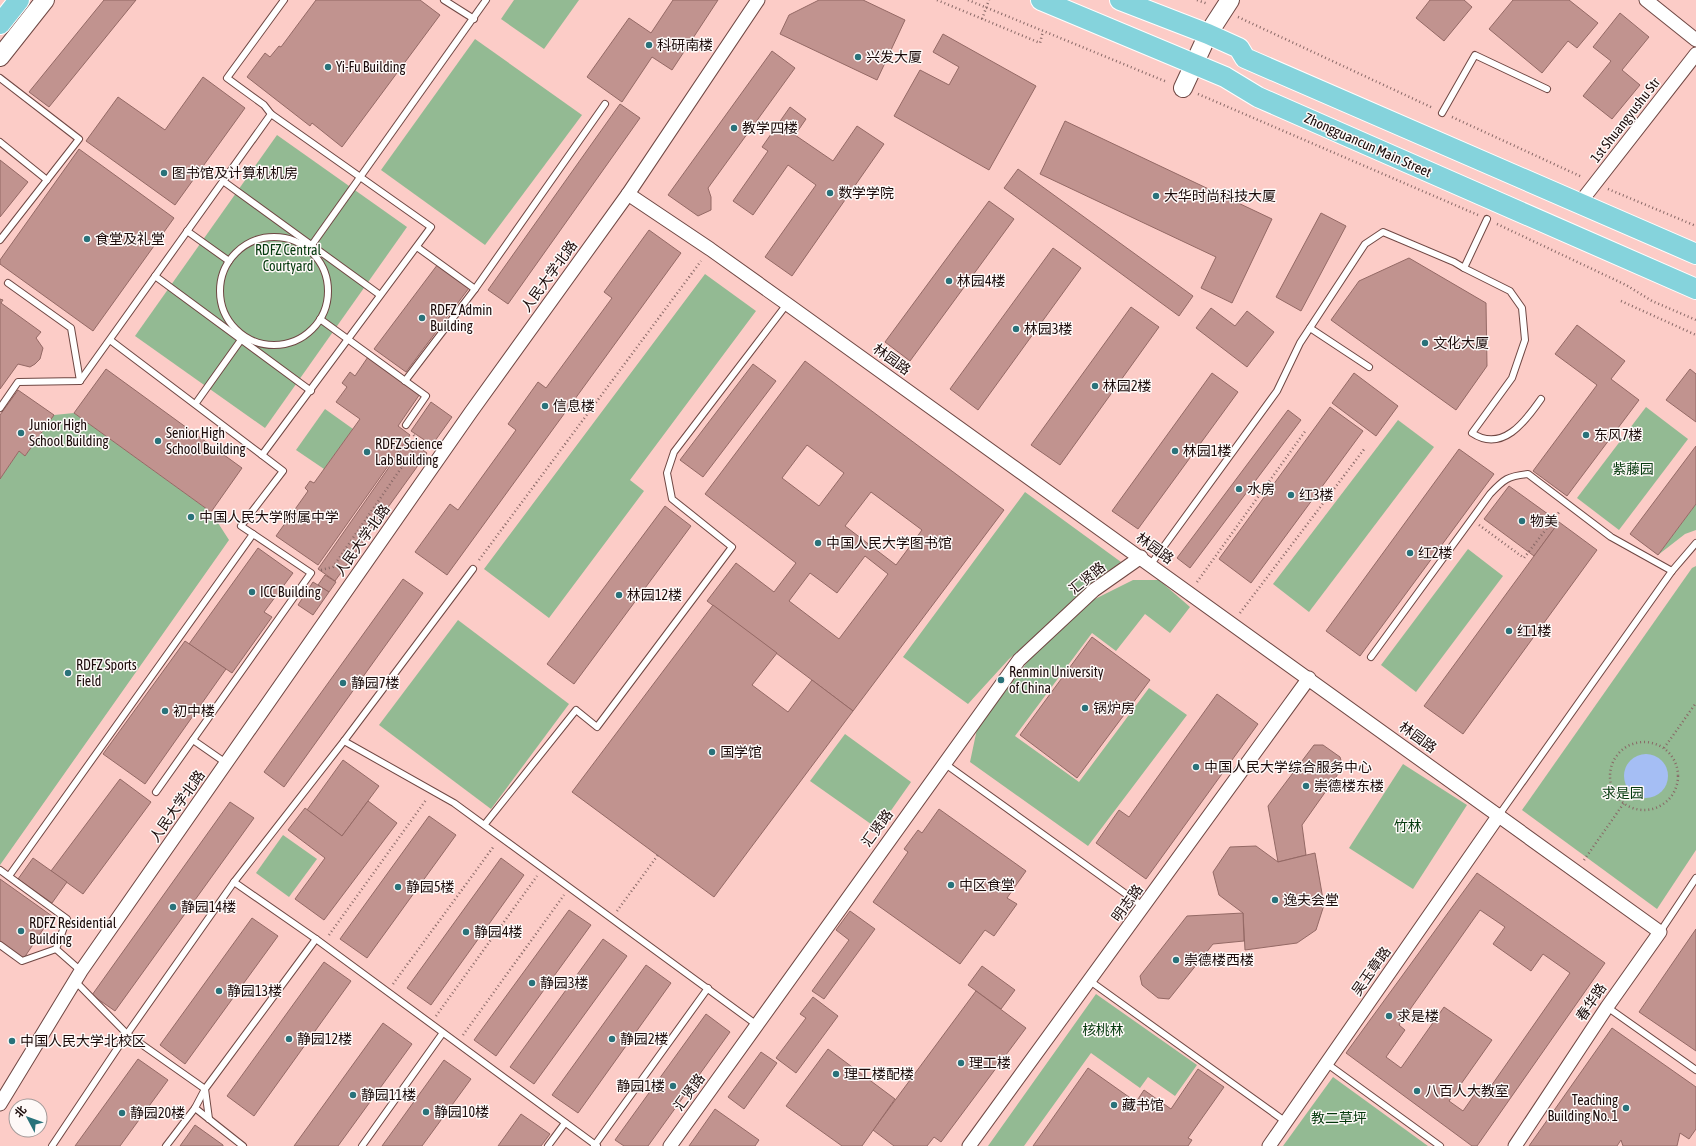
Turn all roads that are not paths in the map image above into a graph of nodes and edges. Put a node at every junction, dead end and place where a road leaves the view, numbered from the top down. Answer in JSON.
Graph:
{"nodes":[{"id":1,"x":19,"y":0,"type":"edge"},
{"id":2,"x":45,"y":0,"type":"edge"},
{"id":3,"x":284,"y":0,"type":"edge"},
{"id":4,"x":444,"y":0,"type":"edge"},
{"id":5,"x":486,"y":0,"type":"edge"},
{"id":6,"x":758,"y":0,"type":"edge"},
{"id":7,"x":1041,"y":0,"type":"edge"},
{"id":8,"x":1120,"y":0,"type":"edge"},
{"id":9,"x":1214,"y":0,"type":"edge"},
{"id":10,"x":1230,"y":0,"type":"edge"},
{"id":11,"x":1646,"y":0,"type":"edge"},
{"id":12,"x":474,"y":19,"type":"junction"},
{"id":13,"x":0,"y":24,"type":"edge"},
{"id":14,"x":1208,"y":34,"type":"junction"},
{"id":15,"x":1696,"y":40,"type":"edge"},
{"id":16,"x":1696,"y":54,"type":"edge"},
{"id":17,"x":0,"y":57,"type":"edge"},
{"id":18,"x":1194,"y":64,"type":"junction"},
{"id":19,"x":0,"y":78,"type":"edge"},
{"id":20,"x":1183,"y":88,"type":"road end"},
{"id":21,"x":1547,"y":88,"type":"dead end"},
{"id":22,"x":605,"y":104,"type":"dead end"},
{"id":23,"x":1442,"y":112,"type":"dead end"},
{"id":24,"x":271,"y":114,"type":"junction"},
{"id":25,"x":0,"y":142,"type":"edge"},
{"id":26,"x":360,"y":178,"type":"junction"},
{"id":27,"x":47,"y":180,"type":"junction"},
{"id":28,"x":223,"y":181,"type":"junction"},
{"id":29,"x":628,"y":194,"type":"junction"},
{"id":30,"x":1580,"y":204,"type":"junction"},
{"id":31,"x":1487,"y":219,"type":"road end"},
{"id":32,"x":187,"y":231,"type":"junction"},
{"id":33,"x":0,"y":240,"type":"edge"},
{"id":34,"x":310,"y":247,"type":"junction"},
{"id":35,"x":417,"y":247,"type":"junction"},
{"id":36,"x":1696,"y":254,"type":"edge"},
{"id":37,"x":229,"y":261,"type":"junction"},
{"id":38,"x":1464,"y":268,"type":"junction"},
{"id":39,"x":155,"y":276,"type":"junction"},
{"id":40,"x":8,"y":283,"type":"dead end"},
{"id":41,"x":475,"y":289,"type":"junction"},
{"id":42,"x":1696,"y":289,"type":"edge"},
{"id":43,"x":380,"y":295,"type":"junction"},
{"id":44,"x":787,"y":304,"type":"junction"},
{"id":45,"x":320,"y":319,"type":"junction"},
{"id":46,"x":1310,"y":328,"type":"junction"},
{"id":47,"x":243,"y":338,"type":"junction"},
{"id":48,"x":348,"y":339,"type":"junction"},
{"id":49,"x":110,"y":340,"type":"junction"},
{"id":50,"x":1369,"y":367,"type":"dead end"},
{"id":51,"x":80,"y":381,"type":"junction"},
{"id":52,"x":404,"y":381,"type":"junction"},
{"id":53,"x":311,"y":390,"type":"junction"},
{"id":54,"x":1541,"y":399,"type":"dead end"},
{"id":55,"x":196,"y":403,"type":"junction"},
{"id":56,"x":0,"y":408,"type":"edge"},
{"id":57,"x":406,"y":425,"type":"road end"},
{"id":58,"x":262,"y":455,"type":"junction"},
{"id":59,"x":253,"y":534,"type":"junction"},
{"id":60,"x":1696,"y":543,"type":"edge"},
{"id":61,"x":1146,"y":561,"type":"junction"},
{"id":62,"x":473,"y":569,"type":"road end"},
{"id":63,"x":1672,"y":571,"type":"junction"},
{"id":64,"x":1371,"y":657,"type":"dead end"},
{"id":65,"x":1309,"y":678,"type":"junction"},
{"id":66,"x":193,"y":740,"type":"junction"},
{"id":67,"x":344,"y":741,"type":"junction"},
{"id":68,"x":226,"y":763,"type":"junction"},
{"id":69,"x":944,"y":763,"type":"junction"},
{"id":70,"x":156,"y":792,"type":"dead end"},
{"id":71,"x":1499,"y":815,"type":"junction"},
{"id":72,"x":485,"y":824,"type":"junction"},
{"id":73,"x":0,"y":870,"type":"edge"},
{"id":74,"x":8,"y":876,"type":"junction"},
{"id":75,"x":1696,"y":878,"type":"edge"},
{"id":76,"x":234,"y":882,"type":"junction"},
{"id":77,"x":1144,"y":907,"type":"junction"},
{"id":78,"x":1660,"y":932,"type":"junction"},
{"id":79,"x":316,"y":939,"type":"junction"},
{"id":80,"x":0,"y":945,"type":"edge"},
{"id":81,"x":56,"y":949,"type":"junction"},
{"id":82,"x":78,"y":976,"type":"junction"},
{"id":83,"x":1090,"y":981,"type":"junction"},
{"id":84,"x":708,"y":988,"type":"junction"},
{"id":85,"x":1607,"y":1007,"type":"junction"},
{"id":86,"x":756,"y":1025,"type":"junction"},
{"id":87,"x":127,"y":1034,"type":"junction"},
{"id":88,"x":442,"y":1034,"type":"junction"},
{"id":89,"x":1326,"y":1063,"type":"junction"},
{"id":90,"x":1696,"y":1070,"type":"edge"},
{"id":91,"x":205,"y":1089,"type":"junction"},
{"id":92,"x":0,"y":1104,"type":"edge"},
{"id":93,"x":195,"y":1108,"type":"junction"},
{"id":94,"x":209,"y":1119,"type":"junction"},
{"id":95,"x":1286,"y":1122,"type":"junction"},
{"id":96,"x":565,"y":1123,"type":"junction"},
{"id":97,"x":52,"y":1146,"type":"edge"},
{"id":98,"x":166,"y":1146,"type":"edge"},
{"id":99,"x":243,"y":1146,"type":"edge"},
{"id":100,"x":362,"y":1146,"type":"edge"},
{"id":101,"x":548,"y":1146,"type":"edge"},
{"id":102,"x":595,"y":1146,"type":"edge"},
{"id":103,"x":670,"y":1146,"type":"edge"},
{"id":104,"x":969,"y":1146,"type":"edge"},
{"id":105,"x":1269,"y":1146,"type":"edge"},
{"id":106,"x":1440,"y":1146,"type":"edge"},
{"id":107,"x":1515,"y":1146,"type":"edge"}],
"edges":[{"from":1,"to":13,"type":"main road"},
{"from":2,"to":17,"type":"street"},
{"from":3,"to":24,"type":"lane"},
{"from":4,"to":12,"type":"lane"},
{"from":5,"to":12,"type":"lane"},
{"from":6,"to":29,"type":"street","name":"人民大学北路"},
{"from":7,"to":18,"type":"main road","name":"Zhongguancun Main Street"},
{"from":8,"to":14,"type":"main road"},
{"from":9,"to":14,"type":"street"},
{"from":10,"to":14,"type":"street"},
{"from":11,"to":15,"type":"street"},
{"from":12,"to":26,"type":"lane"},
{"from":14,"to":18,"type":"street"},
{"from":14,"to":30,"type":"main road"},
{"from":16,"to":30,"type":"street","name":"1st Shuangyushu Str"},
{"from":18,"to":20,"type":"street"},
{"from":18,"to":42,"type":"main road","name":"Zhongguancun Main Street"},
{"from":19,"to":27,"type":"lane"},
{"from":21,"to":23,"type":"lane"},
{"from":22,"to":41,"type":"lane"},
{"from":24,"to":26,"type":"lane"},
{"from":24,"to":28,"type":"lane"},
{"from":25,"to":27,"type":"lane"},
{"from":26,"to":34,"type":"lane"},
{"from":26,"to":35,"type":"lane"},
{"from":27,"to":33,"type":"lane"},
{"from":28,"to":32,"type":"lane"},
{"from":28,"to":34,"type":"lane"},
{"from":29,"to":44,"type":"street","name":"林园路"},
{"from":29,"to":68,"type":"street","name":"人民大学北路"},
{"from":30,"to":36,"type":"main road"},
{"from":31,"to":38,"type":"lane"},
{"from":32,"to":37,"type":"lane"},
{"from":32,"to":39,"type":"lane"},
{"from":34,"to":37,"type":"lane"},
{"from":34,"to":43,"type":"lane"},
{"from":34,"to":45,"type":"lane"},
{"from":35,"to":41,"type":"lane"},
{"from":35,"to":43,"type":"lane"},
{"from":37,"to":47,"type":"lane"},
{"from":38,"to":46,"type":"lane"},
{"from":38,"to":54,"type":"lane"},
{"from":39,"to":47,"type":"lane"},
{"from":39,"to":49,"type":"lane"},
{"from":40,"to":51,"type":"lane"},
{"from":41,"to":52,"type":"lane"},
{"from":43,"to":48,"type":"lane"},
{"from":44,"to":61,"type":"street","name":"林园路"},
{"from":44,"to":72,"type":"lane"},
{"from":45,"to":47,"type":"lane"},
{"from":45,"to":48,"type":"lane"},
{"from":46,"to":50,"type":"lane"},
{"from":46,"to":61,"type":"lane"},
{"from":47,"to":53,"type":"lane"},
{"from":47,"to":55,"type":"lane"},
{"from":48,"to":52,"type":"lane"},
{"from":48,"to":53,"type":"lane"},
{"from":49,"to":51,"type":"lane"},
{"from":49,"to":55,"type":"lane"},
{"from":51,"to":56,"type":"lane"},
{"from":52,"to":57,"type":"lane"},
{"from":53,"to":58,"type":"lane"},
{"from":55,"to":58,"type":"lane"},
{"from":58,"to":59,"type":"lane"},
{"from":59,"to":66,"type":"lane"},
{"from":59,"to":74,"type":"lane"},
{"from":60,"to":63,"type":"lane"},
{"from":61,"to":65,"type":"street","name":"林园路"},
{"from":61,"to":69,"type":"street","name":"汇贤路"},
{"from":62,"to":67,"type":"lane"},
{"from":63,"to":64,"type":"lane"},
{"from":63,"to":71,"type":"lane"},
{"from":65,"to":71,"type":"street","name":"林园路"},
{"from":65,"to":77,"type":"street","name":"明志路"},
{"from":66,"to":68,"type":"lane"},
{"from":66,"to":70,"type":"lane"},
{"from":67,"to":72,"type":"lane"},
{"from":67,"to":76,"type":"lane"},
{"from":68,"to":82,"type":"street","name":"人民大学北路"},
{"from":69,"to":77,"type":"lane"},
{"from":69,"to":86,"type":"street","name":"汇贤路"},
{"from":71,"to":78,"type":"street","name":"林园路"},
{"from":71,"to":89,"type":"street","name":"吴玉章路"},
{"from":72,"to":84,"type":"lane"},
{"from":73,"to":74,"type":"lane"},
{"from":74,"to":81,"type":"lane"},
{"from":75,"to":78,"type":"lane","name":"春华路"},
{"from":76,"to":79,"type":"lane"},
{"from":76,"to":87,"type":"lane"},
{"from":77,"to":83,"type":"street","name":"明志路"},
{"from":78,"to":85,"type":"street","name":"春华路"},
{"from":79,"to":88,"type":"lane"},
{"from":79,"to":91,"type":"lane"},
{"from":80,"to":81,"type":"lane"},
{"from":81,"to":82,"type":"lane"},
{"from":82,"to":87,"type":"lane"},
{"from":82,"to":92,"type":"street","name":"人民大学北路"},
{"from":83,"to":95,"type":"lane"},
{"from":83,"to":104,"type":"street","name":"明志路"},
{"from":84,"to":86,"type":"lane"},
{"from":84,"to":102,"type":"lane"},
{"from":85,"to":90,"type":"lane"},
{"from":85,"to":107,"type":"street","name":"春华路"},
{"from":86,"to":103,"type":"street","name":"汇贤路"},
{"from":87,"to":91,"type":"lane"},
{"from":87,"to":97,"type":"lane"},
{"from":88,"to":96,"type":"lane"},
{"from":88,"to":100,"type":"lane"},
{"from":89,"to":95,"type":"street","name":"吴玉章路"},
{"from":89,"to":106,"type":"lane"},
{"from":91,"to":93,"type":"lane"},
{"from":91,"to":94,"type":"lane"},
{"from":93,"to":94,"type":"lane"},
{"from":93,"to":98,"type":"lane"},
{"from":94,"to":99,"type":"lane"},
{"from":95,"to":105,"type":"street","name":"吴玉章路"},
{"from":96,"to":101,"type":"lane"},
{"from":96,"to":102,"type":"lane"}]}
